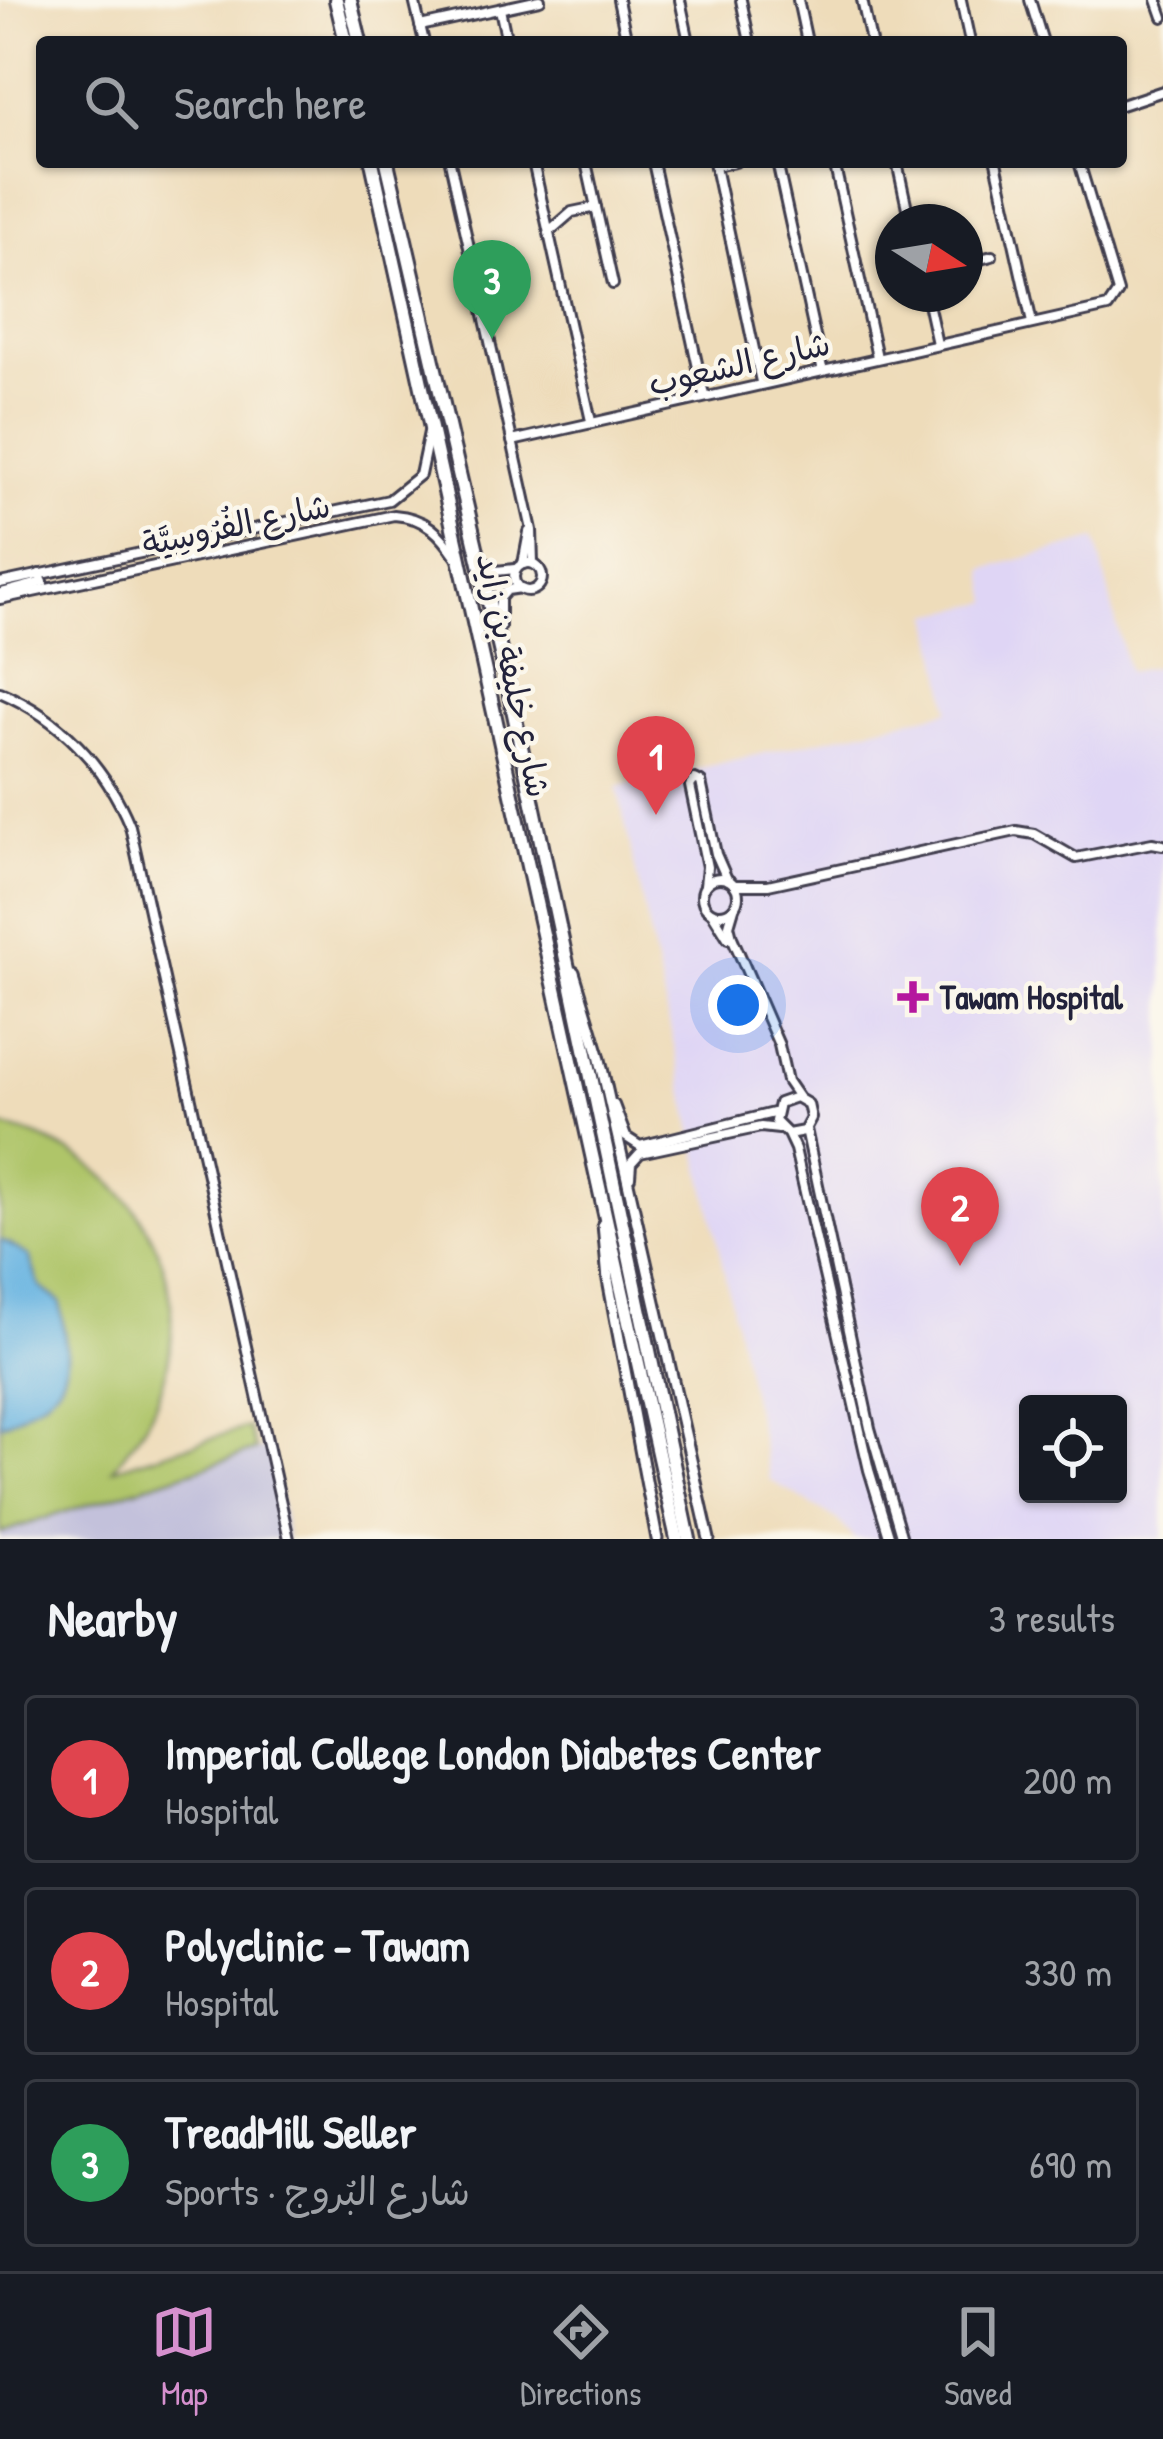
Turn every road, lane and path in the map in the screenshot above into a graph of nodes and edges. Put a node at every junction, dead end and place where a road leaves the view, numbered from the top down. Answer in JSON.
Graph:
{"nodes":[{"id":1,"x":335,"y":0,"type":"edge"},
{"id":2,"x":350,"y":0,"type":"edge"},
{"id":3,"x":415,"y":0,"type":"edge"},
{"id":4,"x":540,"y":0,"type":"edge"},
{"id":5,"x":618,"y":0,"type":"edge"},
{"id":6,"x":680,"y":0,"type":"edge"},
{"id":7,"x":741,"y":0,"type":"edge"},
{"id":8,"x":798,"y":0,"type":"edge"},
{"id":9,"x":862,"y":0,"type":"edge"},
{"id":10,"x":961,"y":0,"type":"edge"},
{"id":11,"x":1030,"y":0,"type":"edge"},
{"id":12,"x":1157,"y":0,"type":"edge"},
{"id":13,"x":500,"y":10,"type":"junction"},
{"id":14,"x":1163,"y":17,"type":"edge"},
{"id":15,"x":420,"y":26,"type":"junction"},
{"id":16,"x":344,"y":36,"type":"edge"},
{"id":17,"x":359,"y":36,"type":"edge"},
{"id":18,"x":422,"y":36,"type":"edge"},
{"id":19,"x":506,"y":36,"type":"edge"},
{"id":20,"x":626,"y":36,"type":"edge"},
{"id":21,"x":688,"y":36,"type":"edge"},
{"id":22,"x":749,"y":36,"type":"edge"},
{"id":23,"x":806,"y":36,"type":"edge"},
{"id":24,"x":870,"y":36,"type":"edge"},
{"id":25,"x":969,"y":36,"type":"edge"},
{"id":26,"x":1041,"y":36,"type":"edge"},
{"id":27,"x":1163,"y":91,"type":"edge"},
{"id":28,"x":1127,"y":102,"type":"edge"},
{"id":29,"x":373,"y":168,"type":"edge"},
{"id":30,"x":388,"y":168,"type":"edge"},
{"id":31,"x":451,"y":168,"type":"edge"},
{"id":32,"x":534,"y":168,"type":"edge"},
{"id":33,"x":587,"y":168,"type":"edge"},
{"id":34,"x":654,"y":168,"type":"edge"},
{"id":35,"x":716,"y":168,"type":"edge"},
{"id":36,"x":778,"y":168,"type":"edge"},
{"id":37,"x":835,"y":168,"type":"edge"},
{"id":38,"x":898,"y":168,"type":"edge"},
{"id":39,"x":998,"y":168,"type":"edge"},
{"id":40,"x":1081,"y":168,"type":"edge"},
{"id":41,"x":906,"y":204,"type":"edge"},
{"id":42,"x":596,"y":207,"type":"junction"},
{"id":43,"x":549,"y":232,"type":"junction"},
{"id":44,"x":992,"y":256,"type":"dead end"},
{"id":45,"x":983,"y":258,"type":"edge"},
{"id":46,"x":613,"y":284,"type":"dead end"},
{"id":47,"x":930,"y":312,"type":"edge"},
{"id":48,"x":1032,"y":323,"type":"junction"},
{"id":49,"x":937,"y":344,"type":"junction"},
{"id":50,"x":877,"y":357,"type":"junction"},
{"id":51,"x":822,"y":368,"type":"junction"},
{"id":52,"x":761,"y":382,"type":"junction"},
{"id":53,"x":704,"y":395,"type":"junction"},
{"id":54,"x":591,"y":422,"type":"junction"},
{"id":55,"x":430,"y":424,"type":"junction"},
{"id":56,"x":512,"y":441,"type":"junction"},
{"id":57,"x":478,"y":553,"type":"junction"},
{"id":58,"x":524,"y":565,"type":"junction"},
{"id":59,"x":462,"y":566,"type":"junction"},
{"id":60,"x":39,"y":574,"type":"junction"},
{"id":61,"x":0,"y":583,"type":"edge"},
{"id":62,"x":520,"y":588,"type":"junction"},
{"id":63,"x":0,"y":596,"type":"edge"},
{"id":64,"x":506,"y":676,"type":"junction"},
{"id":65,"x":0,"y":692,"type":"edge"},
{"id":66,"x":1163,"y":845,"type":"edge"},
{"id":67,"x":731,"y":882,"type":"junction"},
{"id":68,"x":705,"y":885,"type":"junction"},
{"id":69,"x":768,"y":885,"type":"junction"},
{"id":70,"x":736,"y":906,"type":"junction"},
{"id":71,"x":713,"y":914,"type":"junction"},
{"id":72,"x":563,"y":944,"type":"junction"},
{"id":73,"x":609,"y":1098,"type":"junction"},
{"id":74,"x":800,"y":1098,"type":"junction"},
{"id":75,"x":777,"y":1107,"type":"junction"},
{"id":76,"x":806,"y":1129,"type":"junction"},
{"id":77,"x":784,"y":1132,"type":"junction"},
{"id":78,"x":629,"y":1191,"type":"junction"},
{"id":79,"x":603,"y":1200,"type":"junction"},
{"id":80,"x":824,"y":1277,"type":"junction"},
{"id":81,"x":842,"y":1302,"type":"junction"},
{"id":82,"x":289,"y":1539,"type":"edge"},
{"id":83,"x":657,"y":1539,"type":"edge"},
{"id":84,"x":677,"y":1539,"type":"edge"},
{"id":85,"x":689,"y":1539,"type":"edge"},
{"id":86,"x":709,"y":1539,"type":"edge"},
{"id":87,"x":890,"y":1539,"type":"edge"},
{"id":88,"x":902,"y":1539,"type":"edge"}],
"edges":[{"from":1,"to":16,"type":"highway"},
{"from":2,"to":17,"type":"highway"},
{"from":3,"to":15,"type":"street"},
{"from":4,"to":13,"type":"street"},
{"from":5,"to":20,"type":"street"},
{"from":6,"to":21,"type":"street"},
{"from":7,"to":22,"type":"street"},
{"from":8,"to":23,"type":"street"},
{"from":9,"to":24,"type":"street"},
{"from":10,"to":25,"type":"street"},
{"from":11,"to":26,"type":"street"},
{"from":12,"to":14,"type":"street"},
{"from":13,"to":15,"type":"street"},
{"from":13,"to":19,"type":"street"},
{"from":15,"to":18,"type":"street"},
{"from":27,"to":28,"type":"street"},
{"from":29,"to":55,"type":"highway","name":"شارع خليفة بن زايد"},
{"from":30,"to":57,"type":"highway","name":"شارع خليفة بن زايد"},
{"from":31,"to":56,"type":"street"},
{"from":32,"to":43,"type":"street"},
{"from":33,"to":42,"type":"street"},
{"from":34,"to":53,"type":"street"},
{"from":35,"to":52,"type":"street"},
{"from":36,"to":51,"type":"street"},
{"from":37,"to":50,"type":"street"},
{"from":38,"to":41,"type":"street"},
{"from":39,"to":48,"type":"street"},
{"from":40,"to":48,"type":"street","name":"شارع الشعوب"},
{"from":42,"to":43,"type":"street"},
{"from":42,"to":46,"type":"street"},
{"from":43,"to":54,"type":"street"},
{"from":44,"to":45,"type":"street"},
{"from":47,"to":49,"type":"street"},
{"from":48,"to":49,"type":"street","name":"شارع الشعوب"},
{"from":49,"to":50,"type":"street","name":"شارع الشعوب"},
{"from":50,"to":51,"type":"street","name":"شارع الشعوب"},
{"from":51,"to":52,"type":"street","name":"شارع الشعوب"},
{"from":52,"to":53,"type":"street","name":"شارع الشعوب"},
{"from":53,"to":54,"type":"street","name":"شارع الشعوب"},
{"from":54,"to":56,"type":"street","name":"شارع الشعوب"},
{"from":55,"to":59,"type":"highway","name":"شارع خليفة بن زايد"},
{"from":55,"to":60,"type":"street","name":"شارع الفُرُوسِيَّة"},
{"from":56,"to":58,"type":"street"},
{"from":57,"to":58,"type":"street"},
{"from":57,"to":64,"type":"highway","name":"شارع خليفة بن زايد"},
{"from":58,"to":62,"type":"street"},
{"from":58,"to":62,"type":"street"},
{"from":59,"to":63,"type":"street","name":"شارع الفُرُوسِيَّة"},
{"from":59,"to":79,"type":"highway","name":"شارع خليفة بن زايد"},
{"from":60,"to":61,"type":"street","name":"شارع الفُرُوسِيَّة"},
{"from":60,"to":63,"type":"street"},
{"from":62,"to":64,"type":"street"},
{"from":64,"to":72,"type":"highway","name":"شارع خليفة بن زايد"},
{"from":65,"to":82,"type":"street"},
{"from":66,"to":69,"type":"street"},
{"from":67,"to":68,"type":"street"},
{"from":67,"to":68,"type":"street"},
{"from":67,"to":69,"type":"street"},
{"from":67,"to":70,"type":"street"},
{"from":68,"to":71,"type":"street"},
{"from":69,"to":70,"type":"street"},
{"from":70,"to":71,"type":"street"},
{"from":70,"to":74,"type":"street"},
{"from":71,"to":75,"type":"street"},
{"from":72,"to":73,"type":"main road","name":"شارع خليفة بن زايد"},
{"from":72,"to":85,"type":"highway","name":"شارع خليفة بن زايد"},
{"from":73,"to":75,"type":"street"},
{"from":73,"to":78,"type":"main road","name":"شارع خليفة بن زايد"},
{"from":74,"to":75,"type":"street"},
{"from":74,"to":76,"type":"street"},
{"from":75,"to":77,"type":"street"},
{"from":76,"to":77,"type":"street"},
{"from":76,"to":81,"type":"street"},
{"from":77,"to":78,"type":"street"},
{"from":77,"to":80,"type":"street"},
{"from":78,"to":86,"type":"main road","name":"شارع خليفة بن زايد"},
{"from":79,"to":83,"type":"main road","name":"شارع خليفة بن زايد"},
{"from":79,"to":84,"type":"highway","name":"شارع خليفة بن زايد"},
{"from":80,"to":81,"type":"street"},
{"from":80,"to":87,"type":"street"},
{"from":81,"to":88,"type":"street"}]}
